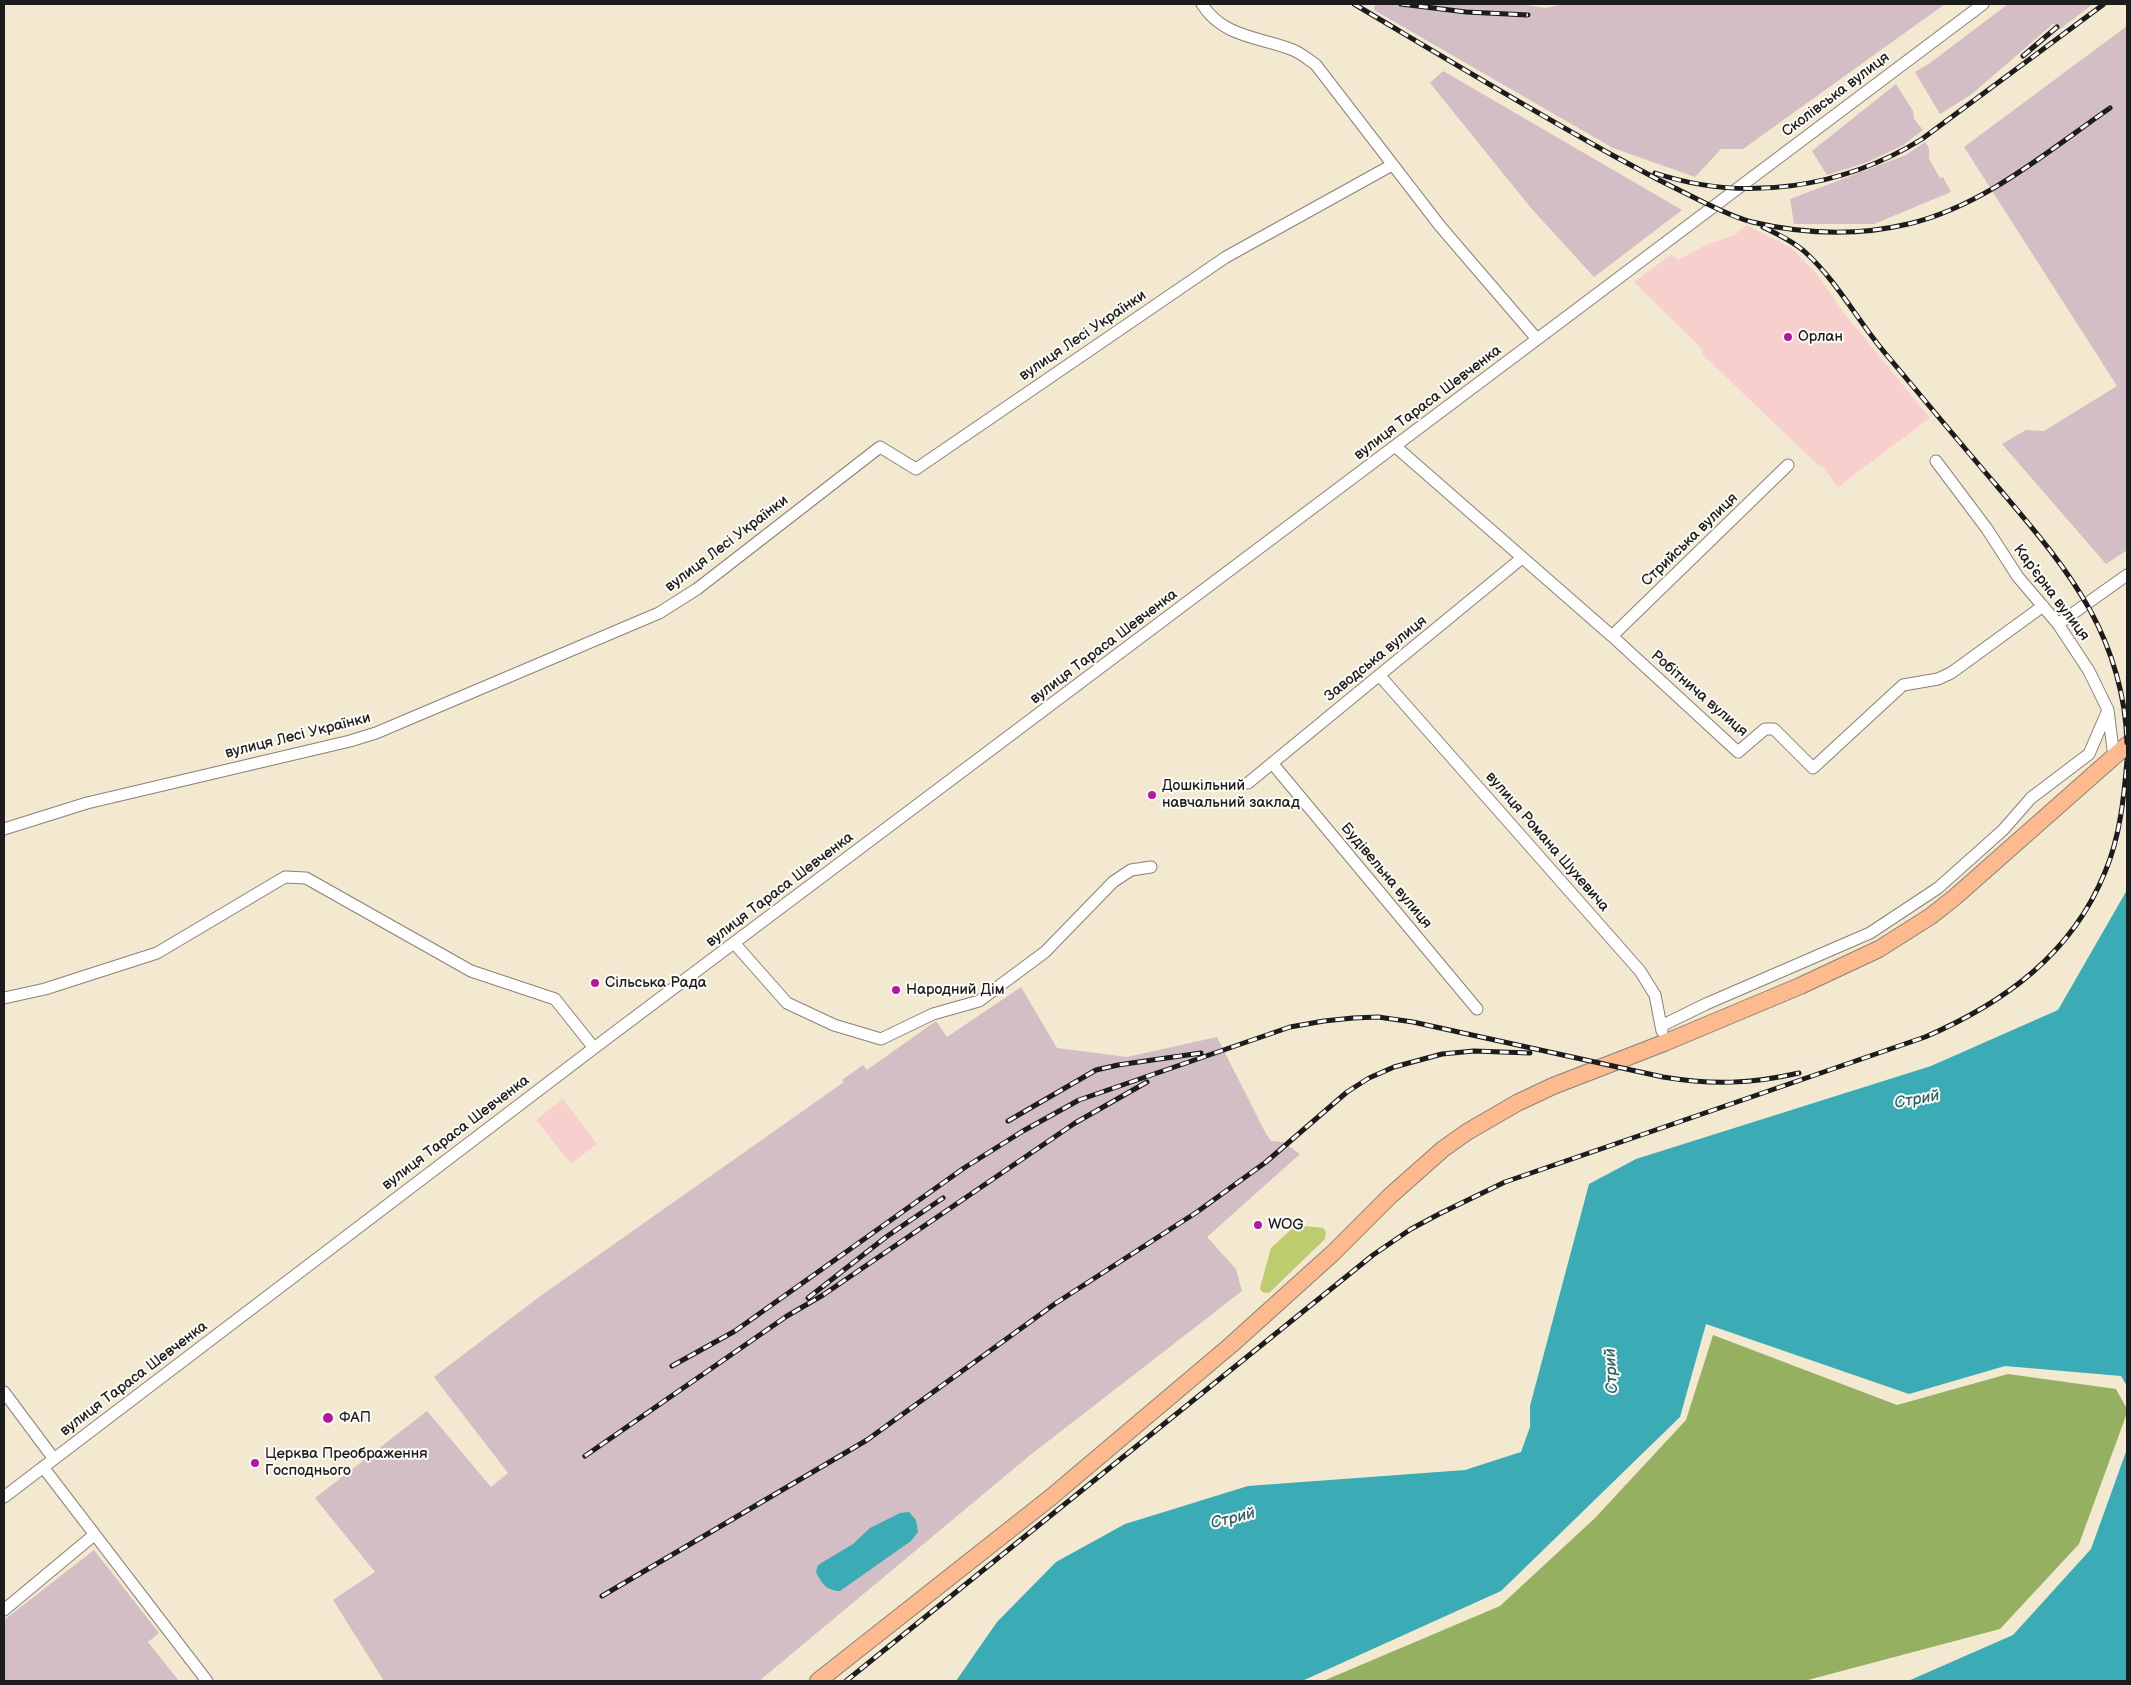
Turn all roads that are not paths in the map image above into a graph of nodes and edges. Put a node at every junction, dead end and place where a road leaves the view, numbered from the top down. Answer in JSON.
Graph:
{"nodes":[{"id":1,"x":1202,"y":4,"type":"edge"},
{"id":2,"x":1983,"y":4,"type":"edge"},
{"id":3,"x":1392,"y":165,"type":"junction"},
{"id":4,"x":1706,"y":210,"type":"joint"},
{"id":5,"x":1537,"y":340,"type":"junction"},
{"id":6,"x":1396,"y":447,"type":"junction"},
{"id":7,"x":1936,"y":461,"type":"dead end"},
{"id":8,"x":1788,"y":465,"type":"dead end"},
{"id":9,"x":1522,"y":558,"type":"junction"},
{"id":10,"x":2127,"y":575,"type":"edge"},
{"id":11,"x":2043,"y":606,"type":"junction"},
{"id":12,"x":2058,"y":624,"type":"junction"},
{"id":13,"x":1612,"y":636,"type":"junction"},
{"id":14,"x":1380,"y":676,"type":"junction"},
{"id":15,"x":2108,"y":710,"type":"junction"},
{"id":16,"x":2127,"y":745,"type":"edge"},
{"id":17,"x":2114,"y":757,"type":"junction"},
{"id":18,"x":1272,"y":763,"type":"junction"},
{"id":19,"x":1248,"y":782,"type":"dead end"},
{"id":20,"x":4,"y":829,"type":"edge"},
{"id":21,"x":1151,"y":867,"type":"dead end"},
{"id":22,"x":734,"y":943,"type":"junction"},
{"id":23,"x":4,"y":998,"type":"edge"},
{"id":24,"x":1477,"y":1009,"type":"dead end"},
{"id":25,"x":1661,"y":1026,"type":"junction"},
{"id":26,"x":1664,"y":1043,"type":"junction"},
{"id":27,"x":594,"y":1048,"type":"junction"},
{"id":28,"x":4,"y":1392,"type":"edge"},
{"id":29,"x":54,"y":1458,"type":"junction"},
{"id":30,"x":44,"y":1467,"type":"junction"},
{"id":31,"x":4,"y":1497,"type":"edge"},
{"id":32,"x":94,"y":1535,"type":"junction"},
{"id":33,"x":4,"y":1610,"type":"edge"},
{"id":34,"x":207,"y":1681,"type":"edge"},
{"id":35,"x":818,"y":1681,"type":"edge"}],
"edges":[{"from":1,"to":3,"type":"street"},
{"from":2,"to":4,"type":"street","name":"Сколівська вулиця"},
{"from":3,"to":5,"type":"street"},
{"from":3,"to":20,"type":"street","name":"вулиця Лесі Українки"},
{"from":4,"to":5,"type":"street","name":"вулиця Тараса Шевченка"},
{"from":5,"to":6,"type":"street","name":"вулиця Тараса Шевченка"},
{"from":6,"to":9,"type":"street","name":"Робітнича вулиця"},
{"from":6,"to":22,"type":"street","name":"вулиця Тараса Шевченка"},
{"from":7,"to":11,"type":"street","name":"Карʼєрна вулиця"},
{"from":8,"to":13,"type":"street","name":"Стрийська вулиця"},
{"from":9,"to":13,"type":"street","name":"Робітнича вулиця"},
{"from":9,"to":14,"type":"street","name":"Заводська вулиця"},
{"from":10,"to":12,"type":"street"},
{"from":11,"to":12,"type":"street","name":"Карʼєрна вулиця"},
{"from":11,"to":13,"type":"street","name":"Робітнича вулиця"},
{"from":12,"to":15,"type":"street","name":"Карʼєрна вулиця"},
{"from":14,"to":18,"type":"street","name":"Заводська вулиця"},
{"from":14,"to":25,"type":"street","name":"вулиця Романа Шухевича"},
{"from":15,"to":17,"type":"street","name":"Карʼєрна вулиця"},
{"from":15,"to":25,"type":"street"},
{"from":16,"to":17,"type":"highway"},
{"from":17,"to":26,"type":"highway"},
{"from":18,"to":19,"type":"street","name":"Заводська вулиця"},
{"from":18,"to":24,"type":"street","name":"Будівельна вулиця"},
{"from":21,"to":22,"type":"street"},
{"from":22,"to":27,"type":"street","name":"вулиця Тараса Шевченка"},
{"from":23,"to":27,"type":"street"},
{"from":25,"to":26,"type":"street","name":"вулиця Романа Шухевича"},
{"from":26,"to":35,"type":"highway"},
{"from":27,"to":29,"type":"street","name":"вулиця Тараса Шевченка"},
{"from":28,"to":29,"type":"street"},
{"from":29,"to":30,"type":"street","name":"вулиця Тараса Шевченка"},
{"from":30,"to":31,"type":"street","name":"вулиця Тараса Шевченка"},
{"from":30,"to":32,"type":"street"},
{"from":32,"to":33,"type":"street"},
{"from":32,"to":34,"type":"street"}]}
